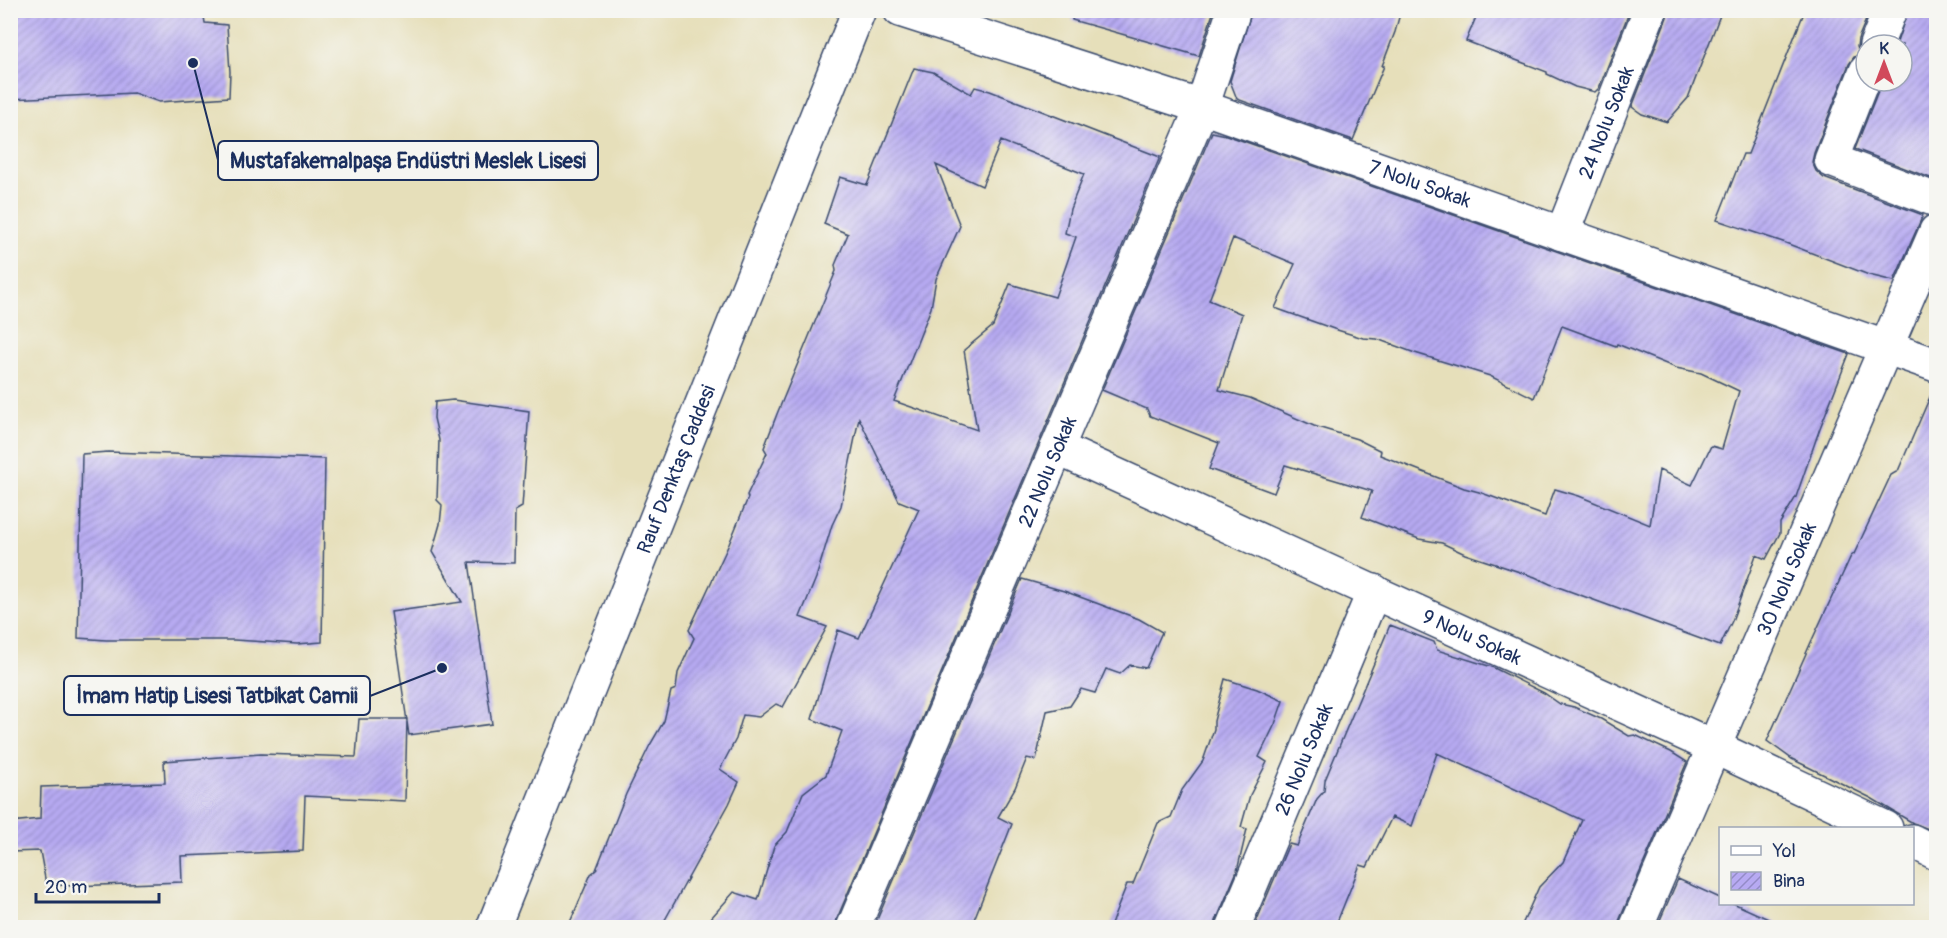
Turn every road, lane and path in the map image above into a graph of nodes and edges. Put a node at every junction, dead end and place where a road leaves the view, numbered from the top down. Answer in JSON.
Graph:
{"nodes":[{"id":1,"x":859,"y":10,"type":"edge"},
{"id":2,"x":900,"y":10,"type":"edge"},
{"id":3,"x":1234,"y":10,"type":"edge"},
{"id":4,"x":1650,"y":10,"type":"edge"},
{"id":5,"x":1890,"y":10,"type":"edge"},
{"id":6,"x":1881,"y":33,"type":"edge"},
{"id":7,"x":1857,"y":93,"type":"edge"},
{"id":8,"x":1202,"y":107,"type":"junction"},
{"id":9,"x":1936,"y":200,"type":"edge"},
{"id":10,"x":1936,"y":231,"type":"edge"},
{"id":11,"x":1562,"y":234,"type":"junction"},
{"id":12,"x":1886,"y":347,"type":"junction"},
{"id":13,"x":1936,"y":365,"type":"edge"},
{"id":14,"x":1057,"y":448,"type":"junction"},
{"id":15,"x":1374,"y":591,"type":"junction"},
{"id":16,"x":1714,"y":747,"type":"junction"},
{"id":17,"x":1884,"y":827,"type":"edge"},
{"id":18,"x":1914,"y":842,"type":"edge"},
{"id":19,"x":1936,"y":853,"type":"edge"},
{"id":20,"x":493,"y":927,"type":"edge"},
{"id":21,"x":854,"y":927,"type":"edge"},
{"id":22,"x":1233,"y":927,"type":"edge"},
{"id":23,"x":1636,"y":927,"type":"edge"}],
"edges":[{"from":1,"to":20,"type":"street","name":"Rauf Denktaş Caddesi"},
{"from":2,"to":8,"type":"street","name":"7 Nolu Sokak"},
{"from":3,"to":8,"type":"street","name":"22 Nolu Sokak"},
{"from":4,"to":11,"type":"street","name":"24 Nolu Sokak"},
{"from":5,"to":6,"type":"street"},
{"from":7,"to":9,"type":"street"},
{"from":8,"to":11,"type":"street","name":"7 Nolu Sokak"},
{"from":8,"to":14,"type":"street","name":"22 Nolu Sokak"},
{"from":10,"to":12,"type":"street","name":"30 Nolu Sokak"},
{"from":11,"to":12,"type":"street","name":"7 Nolu Sokak"},
{"from":12,"to":13,"type":"street","name":"7 Nolu Sokak"},
{"from":12,"to":16,"type":"street","name":"30 Nolu Sokak"},
{"from":14,"to":15,"type":"street","name":"9 Nolu Sokak"},
{"from":14,"to":21,"type":"street","name":"22 Nolu Sokak"},
{"from":15,"to":16,"type":"street","name":"9 Nolu Sokak"},
{"from":15,"to":22,"type":"street","name":"26 Nolu Sokak"},
{"from":16,"to":17,"type":"street","name":"9 Nolu Sokak"},
{"from":16,"to":23,"type":"street","name":"30 Nolu Sokak"},
{"from":18,"to":19,"type":"street"}]}
